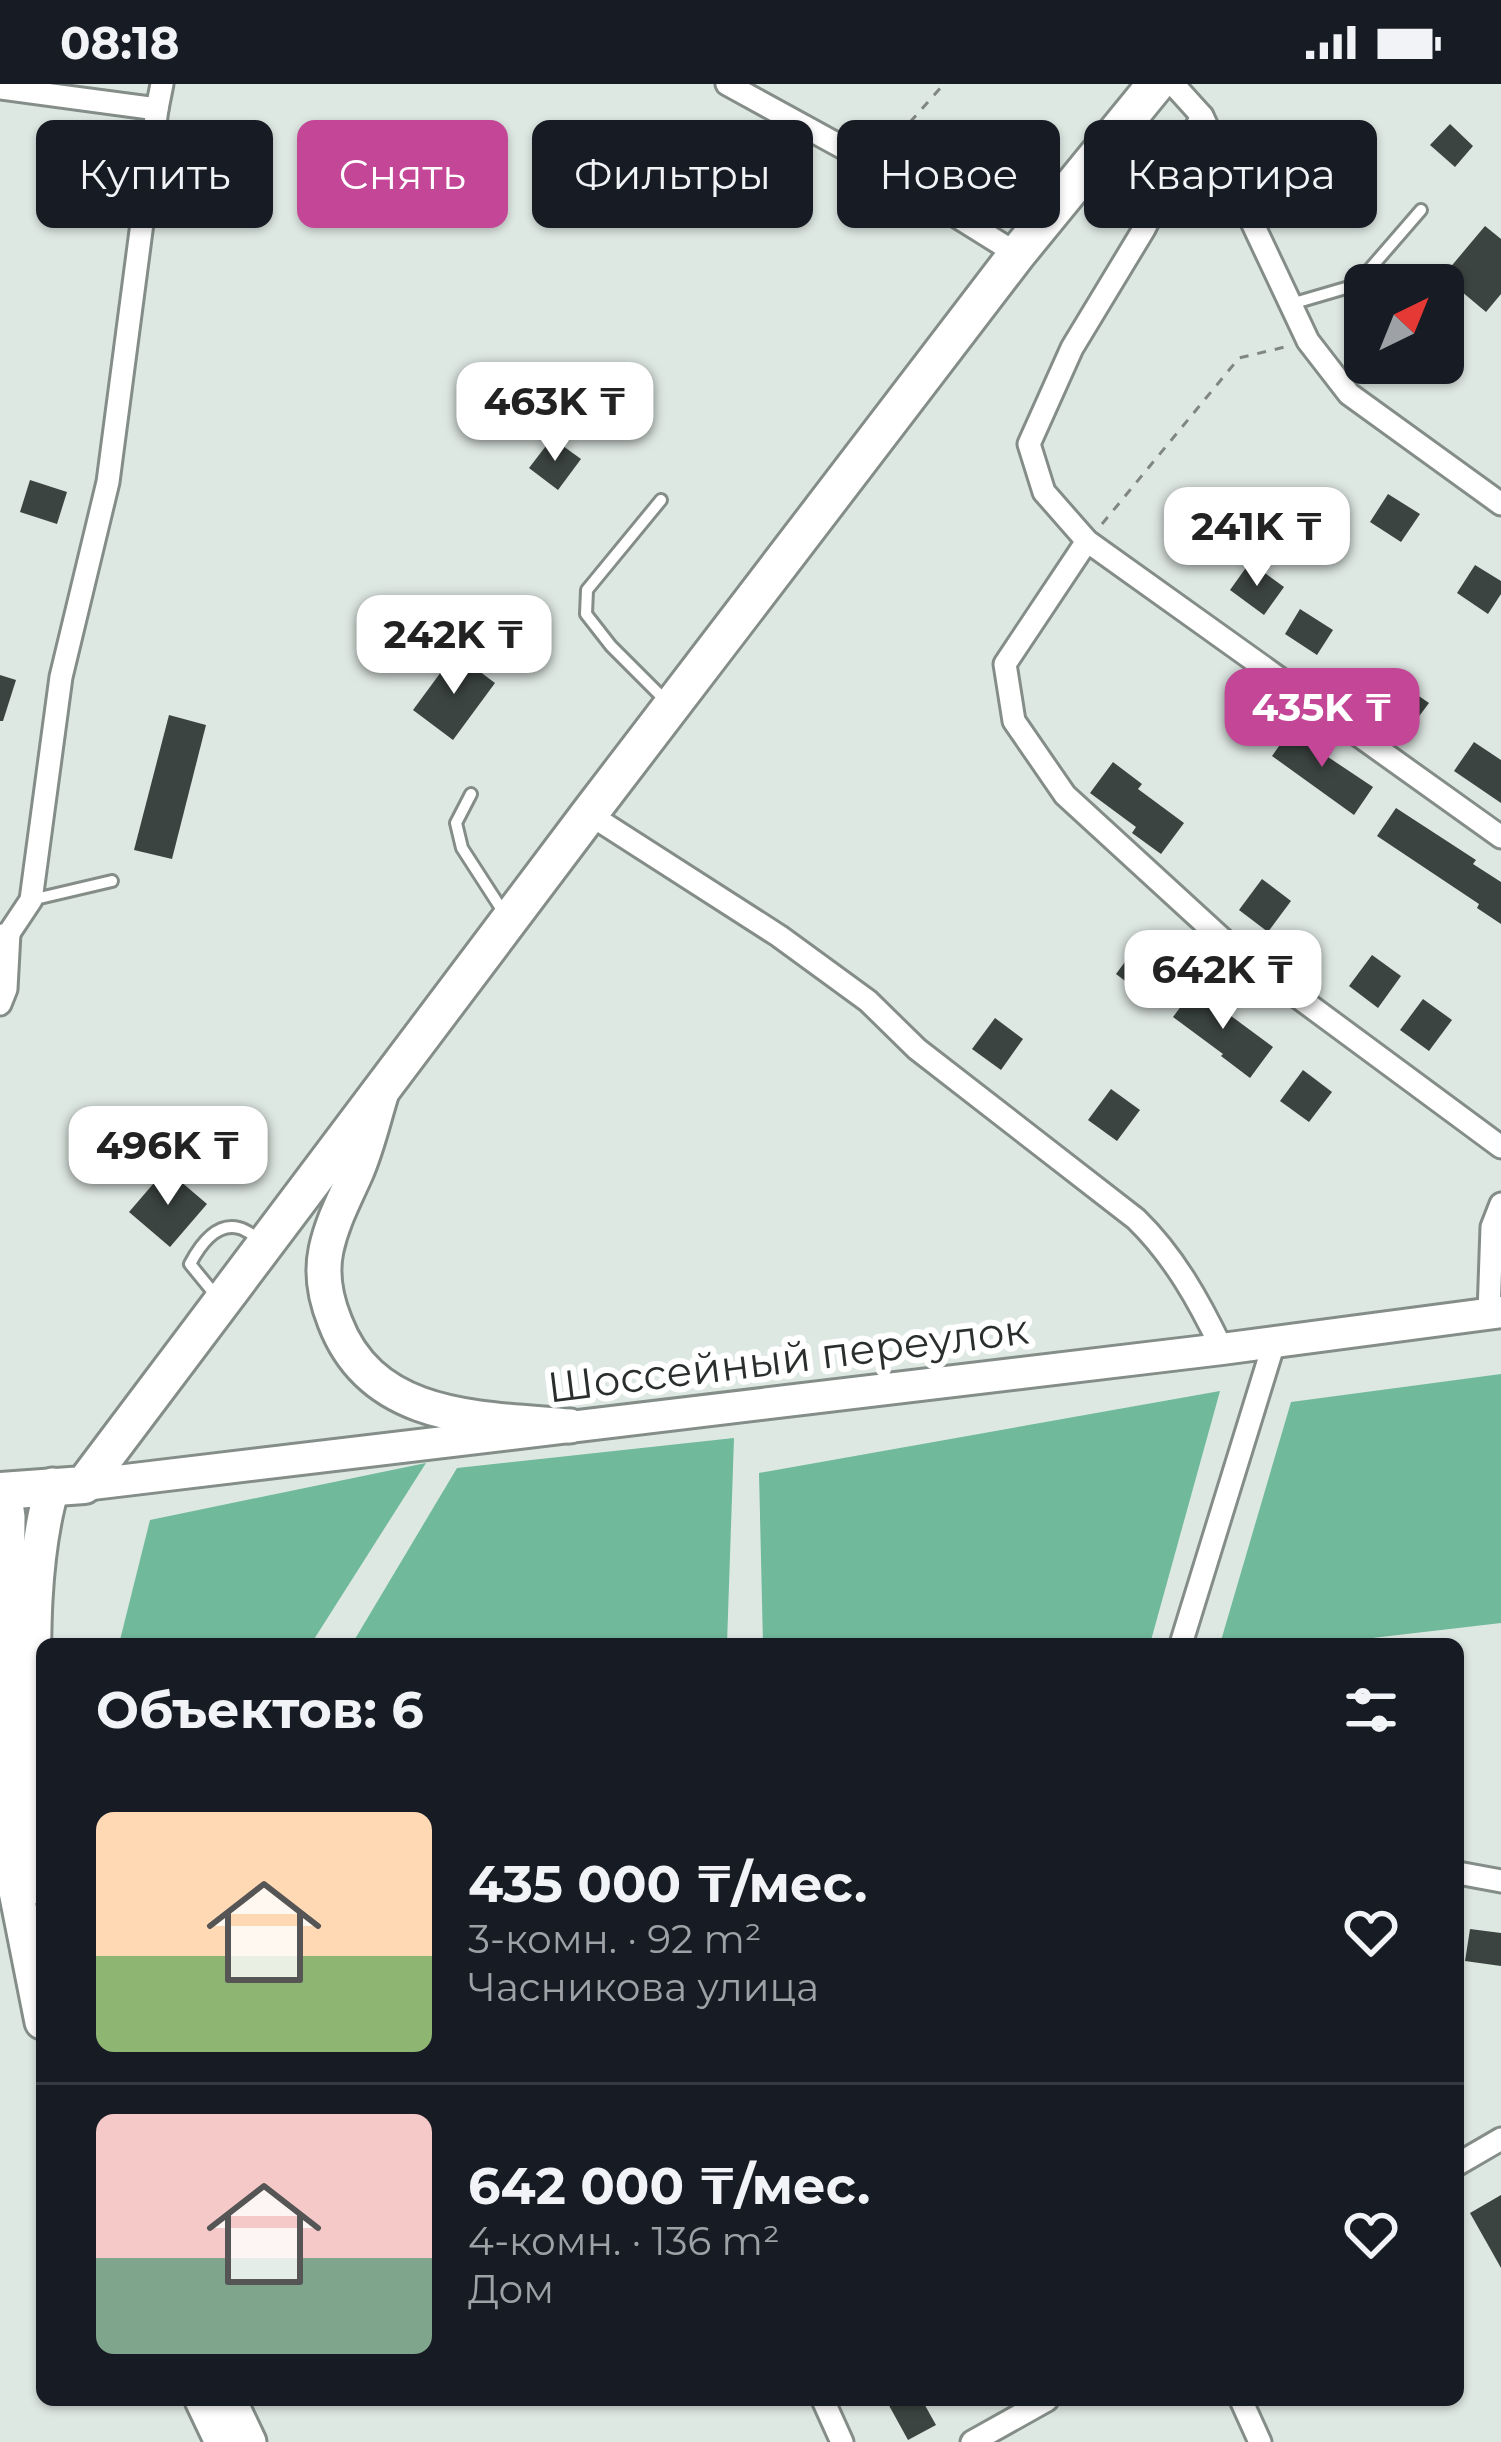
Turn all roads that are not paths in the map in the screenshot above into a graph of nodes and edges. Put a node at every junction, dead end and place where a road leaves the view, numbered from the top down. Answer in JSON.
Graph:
{"nodes":[{"id":1,"x":162,"y":84,"type":"edge"},
{"id":2,"x":728,"y":84,"type":"edge"},
{"id":3,"x":1156,"y":84,"type":"edge"},
{"id":4,"x":1173,"y":84,"type":"edge"},
{"id":5,"x":0,"y":88,"type":"edge"},
{"id":6,"x":157,"y":109,"type":"junction"},
{"id":7,"x":1202,"y":116,"type":"junction"},
{"id":8,"x":1421,"y":210,"type":"dead end"},
{"id":9,"x":1017,"y":254,"type":"junction"},
{"id":10,"x":1291,"y":304,"type":"junction"},
{"id":11,"x":661,"y":500,"type":"dead end"},
{"id":12,"x":1501,"y":504,"type":"edge"},
{"id":13,"x":1087,"y":542,"type":"junction"},
{"id":14,"x":671,"y":706,"type":"junction"},
{"id":15,"x":471,"y":794,"type":"dead end"},
{"id":16,"x":589,"y":814,"type":"junction"},
{"id":17,"x":1501,"y":837,"type":"edge"},
{"id":18,"x":112,"y":881,"type":"dead end"},
{"id":19,"x":31,"y":900,"type":"junction"},
{"id":20,"x":509,"y":920,"type":"junction"},
{"id":21,"x":4,"y":934,"type":"edge"},
{"id":22,"x":0,"y":1004,"type":"edge"},
{"id":23,"x":382,"y":1091,"type":"junction"},
{"id":24,"x":1501,"y":1147,"type":"edge"},
{"id":25,"x":1501,"y":1204,"type":"edge"},
{"id":26,"x":267,"y":1244,"type":"junction"},
{"id":27,"x":222,"y":1303,"type":"junction"},
{"id":28,"x":1495,"y":1312,"type":"edge"},
{"id":29,"x":1274,"y":1342,"type":"junction"},
{"id":30,"x":1222,"y":1349,"type":"junction"},
{"id":31,"x":570,"y":1426,"type":"junction"},
{"id":32,"x":69,"y":1485,"type":"junction"},
{"id":33,"x":2,"y":1491,"type":"edge"},
{"id":34,"x":1182,"y":1638,"type":"edge"},
{"id":35,"x":3,"y":1733,"type":"edge"},
{"id":36,"x":36,"y":1831,"type":"edge"},
{"id":37,"x":1464,"y":1875,"type":"edge"},
{"id":38,"x":1501,"y":1881,"type":"edge"},
{"id":39,"x":36,"y":1992,"type":"edge"},
{"id":40,"x":1501,"y":2139,"type":"edge"},
{"id":41,"x":1464,"y":2161,"type":"edge"},
{"id":42,"x":205,"y":2406,"type":"edge"},
{"id":43,"x":232,"y":2406,"type":"edge"},
{"id":44,"x":826,"y":2406,"type":"edge"},
{"id":45,"x":1036,"y":2406,"type":"edge"},
{"id":46,"x":1244,"y":2406,"type":"edge"},
{"id":47,"x":222,"y":2442,"type":"edge"},
{"id":48,"x":249,"y":2442,"type":"edge"},
{"id":49,"x":842,"y":2442,"type":"edge"},
{"id":50,"x":972,"y":2442,"type":"edge"},
{"id":51,"x":1260,"y":2442,"type":"edge"}],
"edges":[{"from":1,"to":6,"type":"street"},
{"from":2,"to":9,"type":"street"},
{"from":3,"to":9,"type":"highway"},
{"from":4,"to":7,"type":"street"},
{"from":5,"to":6,"type":"street"},
{"from":6,"to":19,"type":"street"},
{"from":7,"to":10,"type":"street"},
{"from":7,"to":13,"type":"street"},
{"from":8,"to":10,"type":"lane"},
{"from":9,"to":14,"type":"highway"},
{"from":10,"to":12,"type":"street"},
{"from":11,"to":14,"type":"lane"},
{"from":13,"to":17,"type":"street"},
{"from":13,"to":24,"type":"street"},
{"from":14,"to":16,"type":"highway"},
{"from":15,"to":20,"type":"lane"},
{"from":16,"to":20,"type":"highway"},
{"from":16,"to":30,"type":"street"},
{"from":18,"to":19,"type":"lane"},
{"from":19,"to":21,"type":"street"},
{"from":20,"to":23,"type":"highway"},
{"from":21,"to":22,"type":"street"},
{"from":23,"to":26,"type":"highway"},
{"from":23,"to":31,"type":"main road"},
{"from":25,"to":28,"type":"street"},
{"from":26,"to":27,"type":"highway"},
{"from":26,"to":27,"type":"lane"},
{"from":27,"to":32,"type":"highway"},
{"from":28,"to":29,"type":"main road","name":"Шоссейный переулок"},
{"from":29,"to":30,"type":"main road","name":"Шоссейный переулок"},
{"from":29,"to":34,"type":"street"},
{"from":30,"to":31,"type":"main road","name":"Шоссейный переулок"},
{"from":31,"to":32,"type":"main road","name":"Шоссейный переулок"},
{"from":32,"to":33,"type":"highway"},
{"from":32,"to":36,"type":"main road"},
{"from":33,"to":35,"type":"main road"},
{"from":35,"to":39,"type":"main road"},
{"from":37,"to":38,"type":"street"},
{"from":40,"to":41,"type":"street"},
{"from":42,"to":47,"type":"main road"},
{"from":43,"to":48,"type":"main road"},
{"from":44,"to":49,"type":"street"},
{"from":45,"to":50,"type":"street"},
{"from":46,"to":51,"type":"street"}]}
